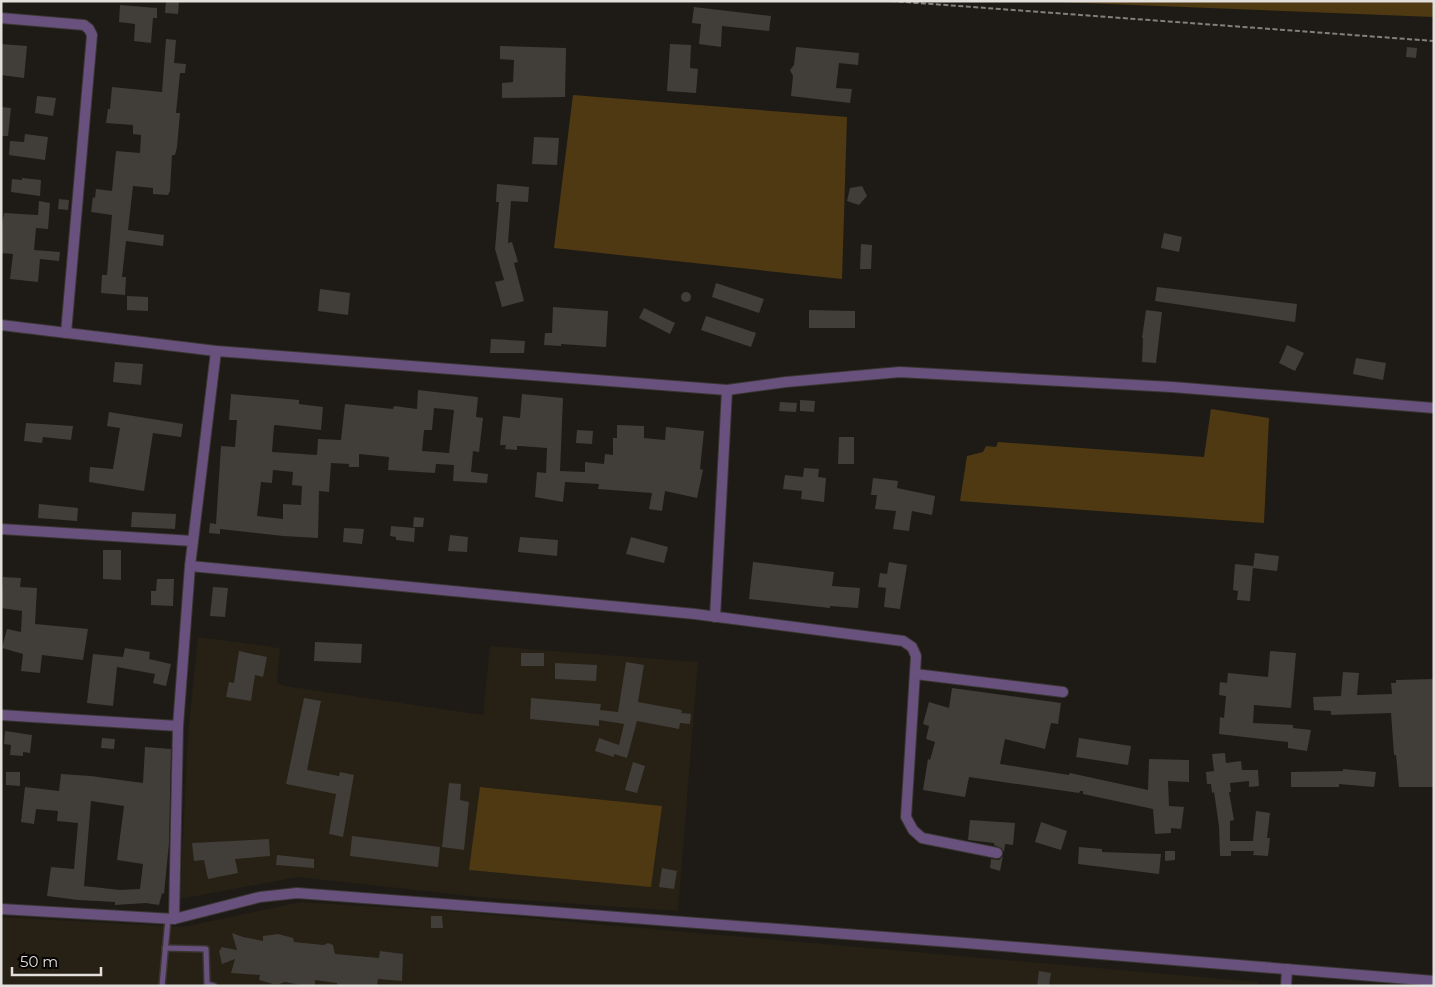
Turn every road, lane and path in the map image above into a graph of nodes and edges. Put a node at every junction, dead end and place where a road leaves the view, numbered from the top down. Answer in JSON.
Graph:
{"nodes":[{"id":1,"x":891,"y":1,"type":"edge"},
{"id":2,"x":1,"y":18,"type":"edge"},
{"id":3,"x":1434,"y":40,"type":"edge"},
{"id":4,"x":1,"y":325,"type":"edge"},
{"id":5,"x":66,"y":333,"type":"junction"},
{"id":6,"x":216,"y":351,"type":"junction"},
{"id":7,"x":728,"y":390,"type":"junction"},
{"id":8,"x":1434,"y":408,"type":"edge"},
{"id":9,"x":1,"y":529,"type":"edge"},
{"id":10,"x":193,"y":541,"type":"junction"},
{"id":11,"x":190,"y":566,"type":"junction"},
{"id":12,"x":716,"y":617,"type":"junction"},
{"id":13,"x":916,"y":674,"type":"junction"},
{"id":14,"x":1063,"y":692,"type":"dead end"},
{"id":15,"x":1,"y":715,"type":"edge"},
{"id":16,"x":178,"y":726,"type":"junction"},
{"id":17,"x":997,"y":853,"type":"dead end"},
{"id":18,"x":1,"y":909,"type":"edge"},
{"id":19,"x":171,"y":919,"type":"junction"},
{"id":20,"x":165,"y":948,"type":"junction"},
{"id":21,"x":1287,"y":969,"type":"junction"},
{"id":22,"x":1434,"y":981,"type":"edge"},
{"id":23,"x":162,"y":986,"type":"edge"},
{"id":24,"x":214,"y":986,"type":"edge"},
{"id":25,"x":1286,"y":986,"type":"edge"}],
"edges":[{"from":1,"to":3,"type":"path"},
{"from":2,"to":5,"type":"street"},
{"from":4,"to":5,"type":"street"},
{"from":5,"to":6,"type":"street"},
{"from":6,"to":7,"type":"street"},
{"from":6,"to":10,"type":"street"},
{"from":7,"to":8,"type":"street"},
{"from":7,"to":12,"type":"street"},
{"from":9,"to":10,"type":"street"},
{"from":10,"to":11,"type":"street"},
{"from":11,"to":12,"type":"street"},
{"from":11,"to":16,"type":"street"},
{"from":12,"to":13,"type":"street"},
{"from":13,"to":14,"type":"street"},
{"from":13,"to":17,"type":"street"},
{"from":15,"to":16,"type":"street"},
{"from":16,"to":19,"type":"street"},
{"from":18,"to":19,"type":"street"},
{"from":19,"to":20,"type":"lane"},
{"from":19,"to":21,"type":"street"},
{"from":20,"to":23,"type":"lane"},
{"from":20,"to":24,"type":"lane"},
{"from":21,"to":22,"type":"street"},
{"from":21,"to":25,"type":"street"}]}
